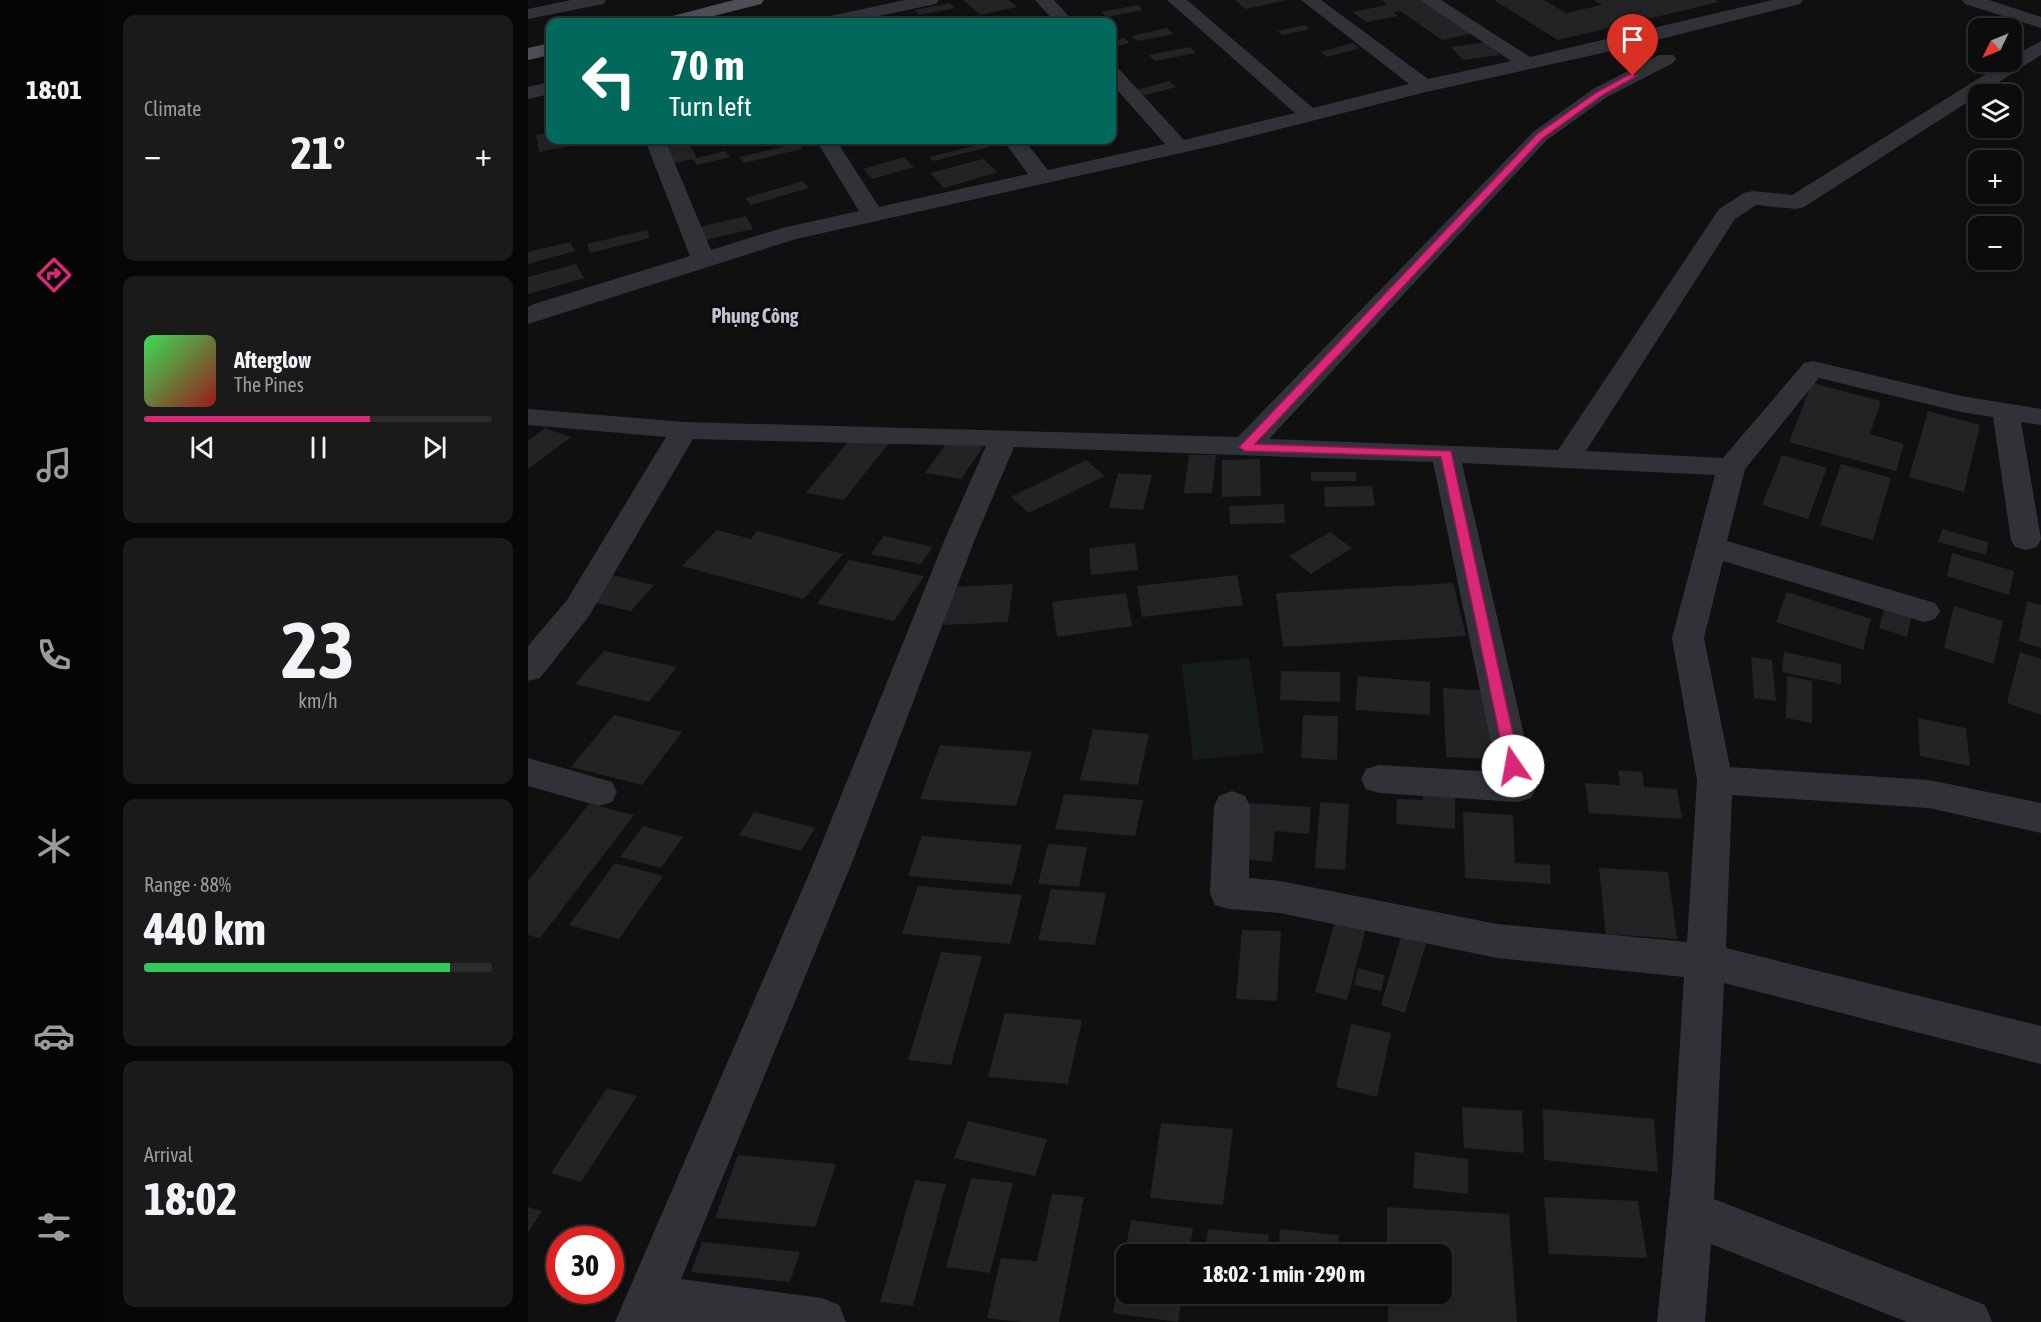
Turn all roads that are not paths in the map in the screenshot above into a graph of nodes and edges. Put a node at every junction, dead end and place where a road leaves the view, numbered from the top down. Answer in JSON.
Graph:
{"nodes":[{"id":1,"x":597,"y":0,"type":"edge"},
{"id":2,"x":755,"y":0,"type":"edge"},
{"id":3,"x":930,"y":0,"type":"edge"},
{"id":4,"x":1044,"y":0,"type":"edge"},
{"id":5,"x":1176,"y":0,"type":"edge"},
{"id":6,"x":1310,"y":0,"type":"edge"},
{"id":7,"x":1429,"y":0,"type":"edge"},
{"id":8,"x":1733,"y":0,"type":"edge"},
{"id":9,"x":1794,"y":0,"type":"edge"},
{"id":10,"x":1971,"y":0,"type":"edge"},
{"id":11,"x":906,"y":5,"type":"junction"},
{"id":12,"x":1753,"y":10,"type":"junction"},
{"id":13,"x":528,"y":14,"type":"edge"},
{"id":14,"x":685,"y":18,"type":"edge"},
{"id":15,"x":846,"y":18,"type":"edge"},
{"id":16,"x":917,"y":18,"type":"edge"},
{"id":17,"x":1061,"y":18,"type":"edge"},
{"id":18,"x":2041,"y":23,"type":"edge"},
{"id":19,"x":546,"y":37,"type":"edge"},
{"id":20,"x":528,"y":39,"type":"edge"},
{"id":21,"x":2041,"y":47,"type":"edge"},
{"id":22,"x":546,"y":50,"type":"edge"},
{"id":23,"x":528,"y":54,"type":"edge"},
{"id":24,"x":1666,"y":59,"type":"dead end"},
{"id":25,"x":1528,"y":64,"type":"junction"},
{"id":26,"x":1116,"y":77,"type":"edge"},
{"id":27,"x":1424,"y":86,"type":"junction"},
{"id":28,"x":546,"y":89,"type":"edge"},
{"id":29,"x":528,"y":93,"type":"edge"},
{"id":30,"x":1309,"y":115,"type":"junction"},
{"id":31,"x":657,"y":144,"type":"edge"},
{"id":32,"x":829,"y":144,"type":"edge"},
{"id":33,"x":1016,"y":144,"type":"edge"},
{"id":34,"x":1179,"y":147,"type":"junction"},
{"id":35,"x":1043,"y":178,"type":"junction"},
{"id":36,"x":873,"y":215,"type":"junction"},
{"id":37,"x":703,"y":260,"type":"junction"},
{"id":38,"x":528,"y":316,"type":"edge"},
{"id":39,"x":2006,"y":411,"type":"junction"},
{"id":40,"x":528,"y":417,"type":"edge"},
{"id":41,"x":2041,"y":417,"type":"edge"},
{"id":42,"x":684,"y":429,"type":"junction"},
{"id":43,"x":1004,"y":438,"type":"junction"},
{"id":44,"x":1245,"y":447,"type":"junction"},
{"id":45,"x":1446,"y":454,"type":"junction"},
{"id":46,"x":1566,"y":460,"type":"junction"},
{"id":47,"x":1731,"y":467,"type":"junction"},
{"id":48,"x":2026,"y":540,"type":"dead end"},
{"id":49,"x":1711,"y":547,"type":"junction"},
{"id":50,"x":1924,"y":611,"type":"dead end"},
{"id":51,"x":528,"y":669,"type":"edge"},
{"id":52,"x":528,"y":772,"type":"edge"},
{"id":53,"x":1379,"y":779,"type":"dead end"},
{"id":54,"x":1715,"y":780,"type":"junction"},
{"id":55,"x":599,"y":792,"type":"dead end"},
{"id":56,"x":1232,"y":806,"type":"dead end"},
{"id":57,"x":2041,"y":818,"type":"edge"},
{"id":58,"x":1706,"y":961,"type":"junction"},
{"id":59,"x":2041,"y":1045,"type":"edge"},
{"id":60,"x":1691,"y":1213,"type":"junction"},
{"id":61,"x":644,"y":1310,"type":"edge"},
{"id":62,"x":822,"y":1322,"type":"edge"},
{"id":63,"x":1681,"y":1322,"type":"edge"},
{"id":64,"x":1968,"y":1322,"type":"edge"}],
"edges":[{"from":1,"to":13,"type":"street"},
{"from":2,"to":14,"type":"main road"},
{"from":3,"to":11,"type":"street"},
{"from":4,"to":17,"type":"street"},
{"from":5,"to":30,"type":"street"},
{"from":6,"to":27,"type":"street"},
{"from":7,"to":25,"type":"street"},
{"from":8,"to":12,"type":"street"},
{"from":9,"to":12,"type":"street"},
{"from":10,"to":18,"type":"street"},
{"from":11,"to":15,"type":"street"},
{"from":11,"to":16,"type":"street"},
{"from":12,"to":25,"type":"street"},
{"from":19,"to":20,"type":"main road"},
{"from":21,"to":46,"type":"street"},
{"from":22,"to":23,"type":"main road"},
{"from":24,"to":44,"type":"street"},
{"from":25,"to":27,"type":"street"},
{"from":26,"to":34,"type":"street"},
{"from":27,"to":30,"type":"street"},
{"from":28,"to":29,"type":"street"},
{"from":30,"to":34,"type":"street"},
{"from":31,"to":37,"type":"street"},
{"from":32,"to":36,"type":"street"},
{"from":33,"to":35,"type":"street"},
{"from":34,"to":35,"type":"street"},
{"from":35,"to":36,"type":"street"},
{"from":36,"to":37,"type":"street"},
{"from":37,"to":38,"type":"street"},
{"from":39,"to":41,"type":"street"},
{"from":39,"to":47,"type":"street"},
{"from":39,"to":48,"type":"street"},
{"from":40,"to":42,"type":"street"},
{"from":42,"to":43,"type":"street"},
{"from":42,"to":51,"type":"street"},
{"from":43,"to":44,"type":"street"},
{"from":43,"to":61,"type":"street"},
{"from":44,"to":45,"type":"street"},
{"from":45,"to":46,"type":"street"},
{"from":45,"to":53,"type":"street"},
{"from":46,"to":47,"type":"street"},
{"from":47,"to":49,"type":"street"},
{"from":49,"to":50,"type":"street"},
{"from":49,"to":54,"type":"street"},
{"from":52,"to":55,"type":"street"},
{"from":54,"to":57,"type":"street"},
{"from":54,"to":58,"type":"street"},
{"from":56,"to":58,"type":"street"},
{"from":58,"to":59,"type":"street"},
{"from":58,"to":60,"type":"street"},
{"from":60,"to":63,"type":"street"},
{"from":60,"to":64,"type":"street"},
{"from":61,"to":62,"type":"street"}]}
